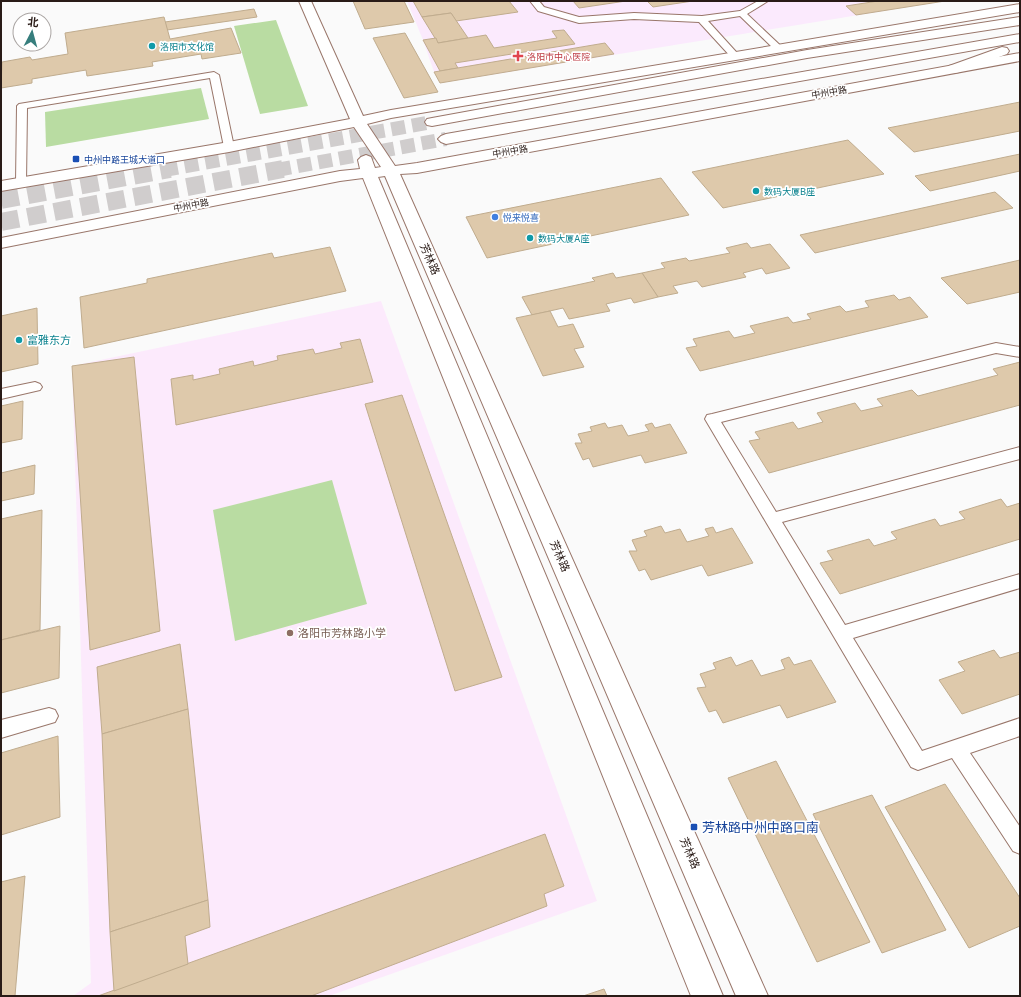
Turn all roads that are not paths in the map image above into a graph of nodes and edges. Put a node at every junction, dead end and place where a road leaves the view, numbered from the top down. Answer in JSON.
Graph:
{"nodes":[{"id":1,"x":305,"y":1,"type":"edge"},
{"id":2,"x":534,"y":1,"type":"edge"},
{"id":3,"x":764,"y":1,"type":"edge"},
{"id":4,"x":1020,"y":8,"type":"edge"},
{"id":5,"x":742,"y":13,"type":"junction"},
{"id":6,"x":702,"y":19,"type":"junction"},
{"id":7,"x":1020,"y":21,"type":"edge"},
{"id":8,"x":1020,"y":38,"type":"edge"},
{"id":9,"x":1020,"y":44,"type":"edge"},
{"id":10,"x":778,"y":48,"type":"junction"},
{"id":11,"x":735,"y":56,"type":"junction"},
{"id":12,"x":1020,"y":57,"type":"edge"},
{"id":13,"x":954,"y":69,"type":"junction"},
{"id":14,"x":358,"y":121,"type":"junction"},
{"id":15,"x":432,"y":122,"type":"tunnel mouth"},
{"id":16,"x":446,"y":139,"type":"tunnel mouth"},
{"id":17,"x":229,"y":147,"type":"junction"},
{"id":18,"x":380,"y":172,"type":"junction"},
{"id":19,"x":21,"y":183,"type":"junction"},
{"id":20,"x":1,"y":186,"type":"edge"},
{"id":21,"x":1,"y":243,"type":"edge"},
{"id":22,"x":1020,"y":352,"type":"edge"},
{"id":23,"x":35,"y":387,"type":"dead end"},
{"id":24,"x":1,"y":394,"type":"edge"},
{"id":25,"x":1020,"y":453,"type":"edge"},
{"id":26,"x":772,"y":519,"type":"junction"},
{"id":27,"x":1020,"y":580,"type":"edge"},
{"id":28,"x":841,"y":634,"type":"junction"},
{"id":29,"x":49,"y":716,"type":"dead end"},
{"id":30,"x":1020,"y":727,"type":"edge"},
{"id":31,"x":1,"y":729,"type":"edge"},
{"id":32,"x":956,"y":748,"type":"junction"},
{"id":33,"x":1020,"y":844,"type":"edge"},
{"id":34,"x":707,"y":996,"type":"edge"},
{"id":35,"x":752,"y":996,"type":"edge"}],
"edges":[{"from":1,"to":14,"type":"main road","name":"芳林路"},
{"from":2,"to":6,"type":"lane"},
{"from":3,"to":5,"type":"lane"},
{"from":4,"to":10,"type":"main road"},
{"from":5,"to":6,"type":"lane"},
{"from":5,"to":10,"type":"lane"},
{"from":6,"to":11,"type":"lane"},
{"from":7,"to":15,"type":"main road"},
{"from":8,"to":16,"type":"main road","name":"中州中路"},
{"from":9,"to":13,"type":"main road"},
{"from":10,"to":11,"type":"main road"},
{"from":11,"to":14,"type":"main road"},
{"from":12,"to":13,"type":"main road","name":"中州中路"},
{"from":13,"to":18,"type":"main road","name":"中州中路"},
{"from":14,"to":17,"type":"main road"},
{"from":14,"to":18,"type":"main road","name":"芳林路"},
{"from":14,"to":18,"type":"main road","name":"芳林路"},
{"from":17,"to":19,"type":"main road"},
{"from":17,"to":19,"type":"lane"},
{"from":18,"to":21,"type":"main road","name":"中州中路"},
{"from":18,"to":34,"type":"main road","name":"芳林路"},
{"from":18,"to":35,"type":"main road","name":"芳林路"},
{"from":19,"to":20,"type":"main road"},
{"from":22,"to":26,"type":"lane"},
{"from":23,"to":24,"type":"lane"},
{"from":25,"to":26,"type":"lane"},
{"from":26,"to":28,"type":"lane"},
{"from":27,"to":28,"type":"lane"},
{"from":28,"to":32,"type":"lane"},
{"from":29,"to":31,"type":"lane"},
{"from":30,"to":32,"type":"lane"},
{"from":32,"to":33,"type":"lane"}]}
